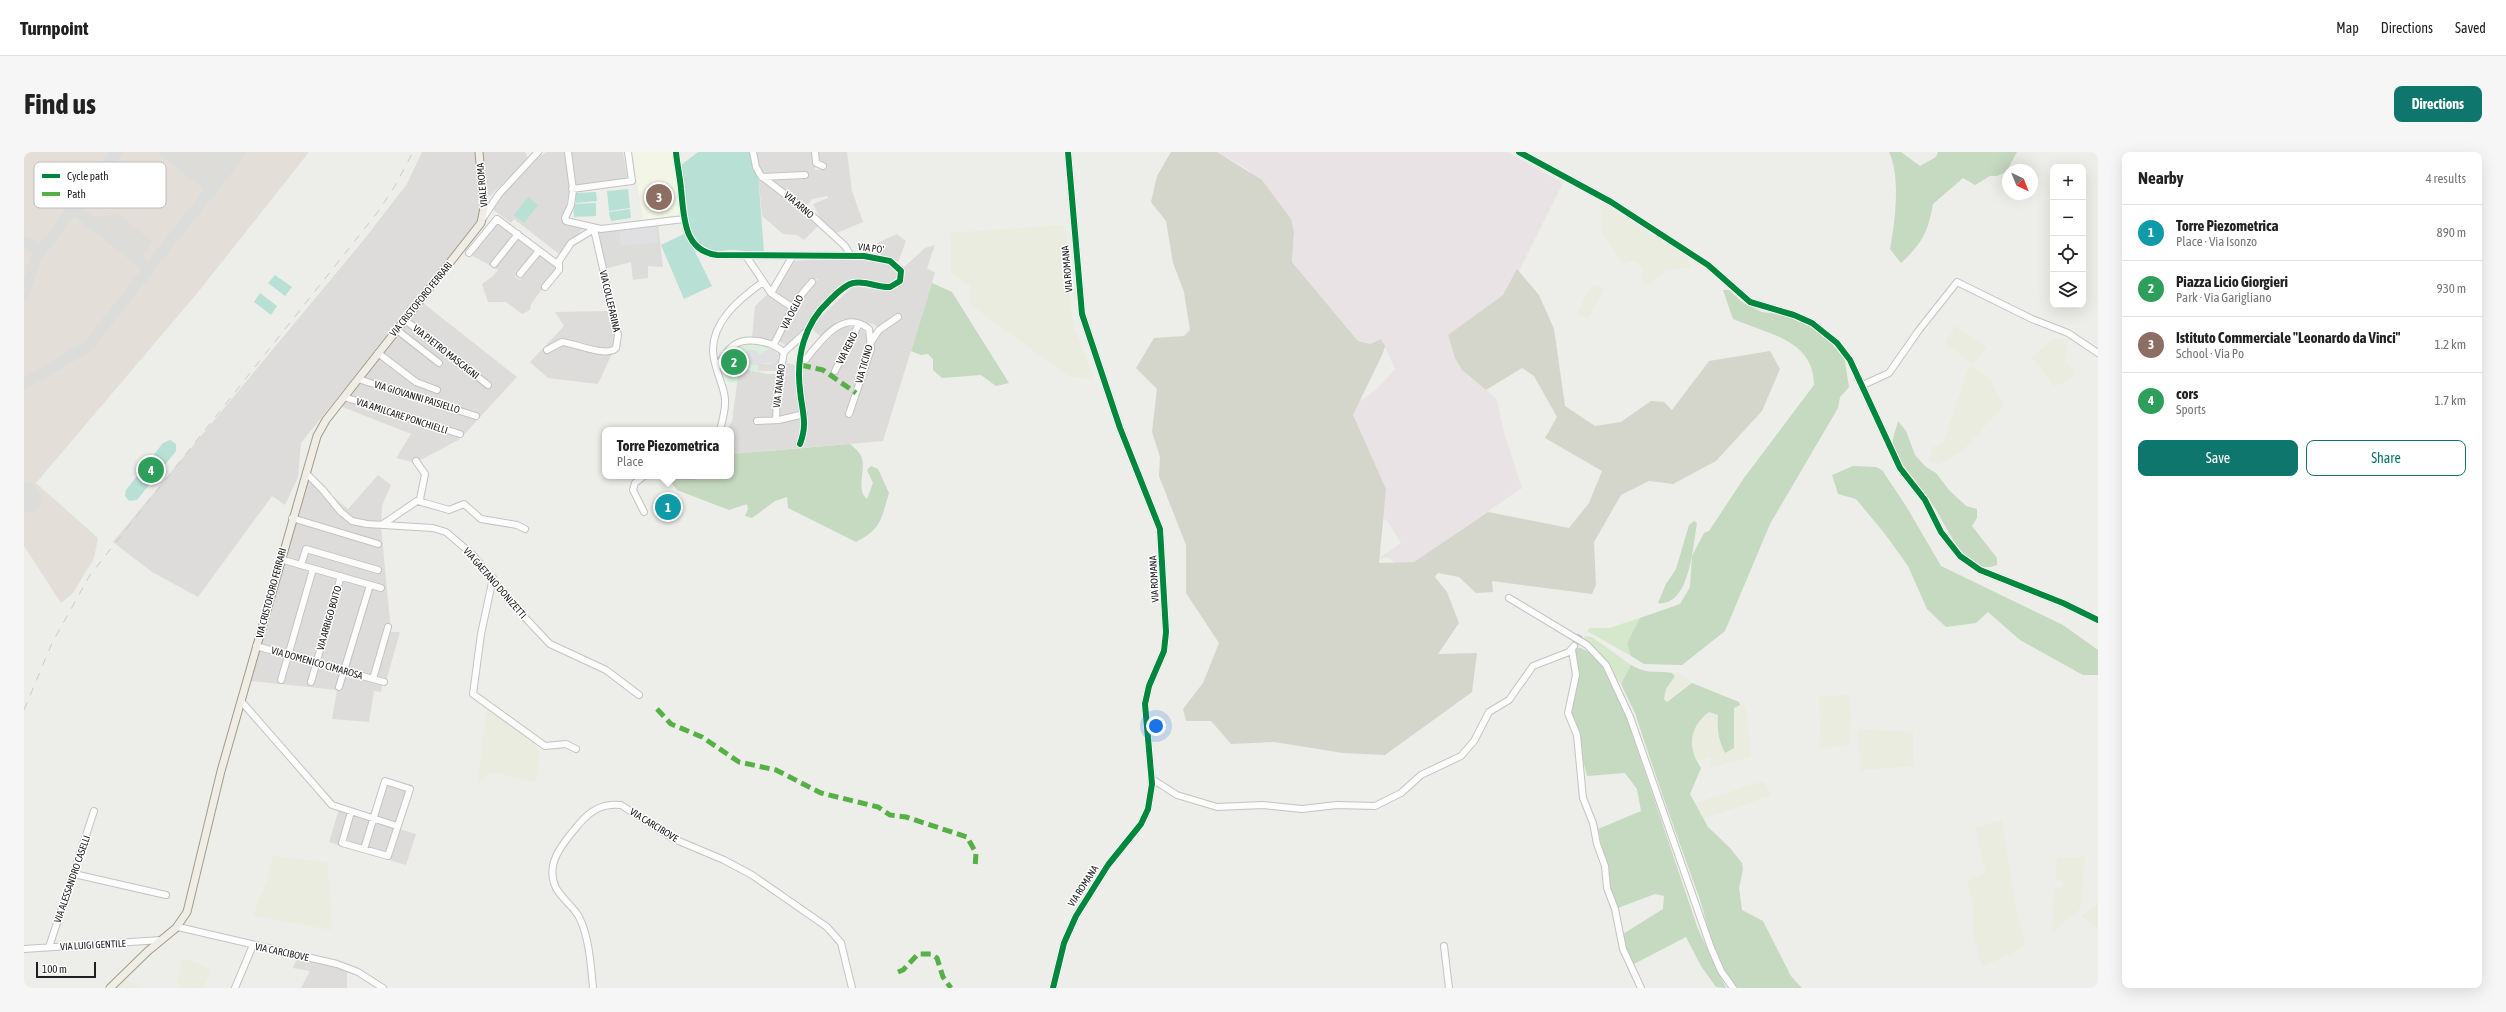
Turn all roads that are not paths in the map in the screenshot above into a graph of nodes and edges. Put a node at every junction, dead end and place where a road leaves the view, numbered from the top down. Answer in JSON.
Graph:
{"nodes":[{"id":1,"x":479,"y":152,"type":"edge"},
{"id":2,"x":528,"y":152,"type":"edge"},
{"id":3,"x":538,"y":152,"type":"edge"},
{"id":4,"x":568,"y":152,"type":"edge"},
{"id":5,"x":628,"y":152,"type":"edge"},
{"id":6,"x":676,"y":152,"type":"edge"},
{"id":7,"x":753,"y":152,"type":"edge"},
{"id":8,"x":815,"y":152,"type":"edge"},
{"id":9,"x":1068,"y":152,"type":"edge"},
{"id":10,"x":1519,"y":152,"type":"edge"},
{"id":11,"x":532,"y":159,"type":"junction"},
{"id":12,"x":823,"y":166,"type":"dead end"},
{"id":13,"x":805,"y":175,"type":"dead end"},
{"id":14,"x":762,"y":177,"type":"junction"},
{"id":15,"x":572,"y":189,"type":"junction"},
{"id":16,"x":499,"y":194,"type":"junction"},
{"id":17,"x":484,"y":197,"type":"junction"},
{"id":18,"x":483,"y":218,"type":"junction"},
{"id":19,"x":684,"y":219,"type":"junction"},
{"id":20,"x":594,"y":229,"type":"junction"},
{"id":21,"x":518,"y":234,"type":"junction"},
{"id":22,"x":539,"y":251,"type":"junction"},
{"id":23,"x":469,"y":252,"type":"dead end"},
{"id":24,"x":746,"y":256,"type":"junction"},
{"id":25,"x":850,"y":256,"type":"junction"},
{"id":26,"x":792,"y":257,"type":"junction"},
{"id":27,"x":494,"y":264,"type":"dead end"},
{"id":28,"x":559,"y":264,"type":"junction"},
{"id":29,"x":520,"y":274,"type":"dead end"},
{"id":30,"x":763,"y":282,"type":"junction"},
{"id":31,"x":812,"y":282,"type":"dead end"},
{"id":32,"x":545,"y":287,"type":"dead end"},
{"id":33,"x":771,"y":293,"type":"junction"},
{"id":34,"x":793,"y":308,"type":"junction"},
{"id":35,"x":898,"y":317,"type":"dead end"},
{"id":36,"x":404,"y":320,"type":"junction"},
{"id":37,"x":859,"y":324,"type":"junction"},
{"id":38,"x":396,"y":330,"type":"junction"},
{"id":39,"x":807,"y":331,"type":"junction"},
{"id":40,"x":871,"y":342,"type":"junction"},
{"id":41,"x":774,"y":344,"type":"junction"},
{"id":42,"x":547,"y":350,"type":"dead end"},
{"id":43,"x":784,"y":352,"type":"junction"},
{"id":44,"x":378,"y":353,"type":"junction"},
{"id":45,"x":2098,"y":353,"type":"edge"},
{"id":46,"x":439,"y":363,"type":"dead end"},
{"id":47,"x":801,"y":365,"type":"junction"},
{"id":48,"x":717,"y":367,"type":"junction"},
{"id":49,"x":835,"y":371,"type":"dead end"},
{"id":50,"x":358,"y":379,"type":"junction"},
{"id":51,"x":488,"y":385,"type":"dead end"},
{"id":52,"x":1863,"y":385,"type":"junction"},
{"id":53,"x":437,"y":390,"type":"dead end"},
{"id":54,"x":344,"y":397,"type":"junction"},
{"id":55,"x":804,"y":414,"type":"junction"},
{"id":56,"x":849,"y":414,"type":"dead end"},
{"id":57,"x":476,"y":416,"type":"dead end"},
{"id":58,"x":776,"y":420,"type":"junction"},
{"id":59,"x":757,"y":421,"type":"dead end"},
{"id":60,"x":721,"y":427,"type":"edge"},
{"id":61,"x":460,"y":434,"type":"dead end"},
{"id":62,"x":800,"y":444,"type":"dead end"},
{"id":63,"x":416,"y":461,"type":"dead end"},
{"id":64,"x":306,"y":473,"type":"junction"},
{"id":65,"x":640,"y":479,"type":"edge"},
{"id":66,"x":418,"y":501,"type":"junction"},
{"id":67,"x":644,"y":512,"type":"dead end"},
{"id":68,"x":292,"y":518,"type":"junction"},
{"id":69,"x":383,"y":524,"type":"junction"},
{"id":70,"x":525,"y":529,"type":"dead end"},
{"id":71,"x":378,"y":544,"type":"dead end"},
{"id":72,"x":280,"y":559,"type":"junction"},
{"id":73,"x":302,"y":565,"type":"junction"},
{"id":74,"x":313,"y":569,"type":"junction"},
{"id":75,"x":378,"y":570,"type":"dead end"},
{"id":76,"x":341,"y":576,"type":"junction"},
{"id":77,"x":493,"y":578,"type":"junction"},
{"id":78,"x":370,"y":585,"type":"junction"},
{"id":79,"x":381,"y":588,"type":"dead end"},
{"id":80,"x":1508,"y":598,"type":"dead end"},
{"id":81,"x":2098,"y":620,"type":"edge"},
{"id":82,"x":388,"y":627,"type":"dead end"},
{"id":83,"x":256,"y":646,"type":"junction"},
{"id":84,"x":288,"y":655,"type":"junction"},
{"id":85,"x":316,"y":662,"type":"junction"},
{"id":86,"x":345,"y":670,"type":"junction"},
{"id":87,"x":373,"y":679,"type":"junction"},
{"id":88,"x":281,"y":680,"type":"dead end"},
{"id":89,"x":311,"y":682,"type":"dead end"},
{"id":90,"x":384,"y":682,"type":"dead end"},
{"id":91,"x":340,"y":687,"type":"dead end"},
{"id":92,"x":639,"y":695,"type":"dead end"},
{"id":93,"x":240,"y":701,"type":"junction"},
{"id":94,"x":576,"y":749,"type":"dead end"},
{"id":95,"x":1152,"y":779,"type":"junction"},
{"id":96,"x":94,"y":811,"type":"dead end"},
{"id":97,"x":351,"y":812,"type":"junction"},
{"id":98,"x":373,"y":819,"type":"junction"},
{"id":99,"x":397,"y":826,"type":"junction"},
{"id":100,"x":364,"y":849,"type":"junction"},
{"id":101,"x":74,"y":874,"type":"junction"},
{"id":102,"x":166,"y":894,"type":"dead end"},
{"id":103,"x":178,"y":927,"type":"junction"},
{"id":104,"x":161,"y":940,"type":"junction"},
{"id":105,"x":253,"y":945,"type":"junction"},
{"id":106,"x":1444,"y":946,"type":"dead end"},
{"id":107,"x":49,"y":947,"type":"junction"},
{"id":108,"x":24,"y":949,"type":"edge"},
{"id":109,"x":110,"y":988,"type":"edge"},
{"id":110,"x":235,"y":988,"type":"edge"},
{"id":111,"x":383,"y":988,"type":"edge"},
{"id":112,"x":593,"y":988,"type":"edge"},
{"id":113,"x":852,"y":988,"type":"edge"},
{"id":114,"x":1052,"y":988,"type":"edge"},
{"id":115,"x":1449,"y":988,"type":"edge"},
{"id":116,"x":1641,"y":988,"type":"edge"},
{"id":117,"x":1733,"y":988,"type":"edge"}],
"edges":[{"from":1,"to":17,"type":"main road","name":"VIALE ROMA"},
{"from":2,"to":11,"type":"street"},
{"from":3,"to":11,"type":"street"},
{"from":4,"to":15,"type":"street"},
{"from":5,"to":15,"type":"street"},
{"from":6,"to":19,"type":"street","name":"VIA PO'"},
{"from":7,"to":14,"type":"street","name":"VIA ARNO"},
{"from":8,"to":12,"type":"street"},
{"from":9,"to":95,"type":"street","name":"VIA ROMANA"},
{"from":10,"to":52,"type":"street"},
{"from":11,"to":16,"type":"street"},
{"from":13,"to":14,"type":"street"},
{"from":14,"to":25,"type":"street","name":"VIA ARNO"},
{"from":15,"to":20,"type":"street"},
{"from":16,"to":17,"type":"street"},
{"from":16,"to":18,"type":"street"},
{"from":17,"to":18,"type":"main road","name":"VIALE ROMA"},
{"from":18,"to":36,"type":"main road","name":"VIA CRISTOFORO FERRARI"},
{"from":19,"to":20,"type":"street"},
{"from":19,"to":24,"type":"street","name":"VIA PO'"},
{"from":20,"to":28,"type":"street"},
{"from":20,"to":42,"type":"street","name":"VIA COLLEFARINA"},
{"from":21,"to":22,"type":"street"},
{"from":21,"to":23,"type":"street"},
{"from":21,"to":27,"type":"street"},
{"from":22,"to":28,"type":"street"},
{"from":22,"to":29,"type":"street"},
{"from":24,"to":26,"type":"street","name":"VIA PO'"},
{"from":24,"to":30,"type":"street"},
{"from":25,"to":26,"type":"street","name":"VIA PO'"},
{"from":25,"to":39,"type":"street","name":"VIA PO'"},
{"from":26,"to":33,"type":"street"},
{"from":28,"to":32,"type":"street"},
{"from":30,"to":33,"type":"street"},
{"from":30,"to":48,"type":"street"},
{"from":31,"to":34,"type":"street","name":"VIA OGLIO"},
{"from":33,"to":34,"type":"street"},
{"from":34,"to":41,"type":"street","name":"VIA OGLIO"},
{"from":35,"to":40,"type":"street"},
{"from":36,"to":38,"type":"main road","name":"VIA CRISTOFORO FERRARI"},
{"from":36,"to":51,"type":"street","name":"VIA PIETRO MASCAGNI"},
{"from":37,"to":40,"type":"street","name":"VIA TICINO"},
{"from":37,"to":47,"type":"street"},
{"from":37,"to":49,"type":"street","name":"VIA RENO"},
{"from":38,"to":44,"type":"main road","name":"VIA CRISTOFORO FERRARI"},
{"from":38,"to":46,"type":"street"},
{"from":39,"to":43,"type":"street"},
{"from":39,"to":47,"type":"street","name":"VIA PO'"},
{"from":40,"to":56,"type":"street","name":"VIA TICINO"},
{"from":41,"to":43,"type":"street"},
{"from":41,"to":48,"type":"street"},
{"from":43,"to":58,"type":"street","name":"VIA TANARO"},
{"from":44,"to":50,"type":"main road","name":"VIA CRISTOFORO FERRARI"},
{"from":44,"to":53,"type":"street"},
{"from":45,"to":52,"type":"street"},
{"from":47,"to":55,"type":"street","name":"VIA PO'"},
{"from":48,"to":60,"type":"street"},
{"from":50,"to":54,"type":"main road","name":"VIA CRISTOFORO FERRARI"},
{"from":50,"to":57,"type":"street","name":"VIA GIOVANNI PAISIELLO"},
{"from":52,"to":81,"type":"street"},
{"from":54,"to":61,"type":"street","name":"VIA AMILCARE PONCHIELLI"},
{"from":54,"to":64,"type":"main road","name":"VIA CRISTOFORO FERRARI"},
{"from":55,"to":58,"type":"street","name":"VIA TANARO"},
{"from":55,"to":62,"type":"street","name":"VIA PO'"},
{"from":58,"to":59,"type":"street","name":"VIA TANARO"},
{"from":63,"to":66,"type":"street"},
{"from":64,"to":68,"type":"main road","name":"VIA CRISTOFORO FERRARI"},
{"from":64,"to":69,"type":"street","name":"VIA GAETANO DONIZETTI"},
{"from":65,"to":67,"type":"street"},
{"from":66,"to":69,"type":"street"},
{"from":66,"to":70,"type":"street"},
{"from":68,"to":71,"type":"street"},
{"from":68,"to":72,"type":"main road","name":"VIA CRISTOFORO FERRARI"},
{"from":69,"to":77,"type":"street","name":"VIA GAETANO DONIZETTI"},
{"from":72,"to":73,"type":"street"},
{"from":72,"to":83,"type":"main road","name":"VIA CRISTOFORO FERRARI"},
{"from":73,"to":74,"type":"street"},
{"from":73,"to":75,"type":"street"},
{"from":74,"to":76,"type":"street"},
{"from":74,"to":84,"type":"street"},
{"from":76,"to":78,"type":"street"},
{"from":76,"to":85,"type":"street","name":"VIA ARRIGO BOITO"},
{"from":77,"to":92,"type":"street","name":"VIA GAETANO DONIZETTI"},
{"from":77,"to":94,"type":"street"},
{"from":78,"to":79,"type":"street"},
{"from":78,"to":86,"type":"street"},
{"from":80,"to":117,"type":"street"},
{"from":82,"to":87,"type":"street","name":"VIA DOMENICO CIMAROSA"},
{"from":83,"to":84,"type":"street","name":"VIA DOMENICO CIMAROSA"},
{"from":83,"to":93,"type":"main road","name":"VIA CRISTOFORO FERRARI"},
{"from":84,"to":85,"type":"street","name":"VIA DOMENICO CIMAROSA"},
{"from":84,"to":88,"type":"street"},
{"from":85,"to":86,"type":"street","name":"VIA DOMENICO CIMAROSA"},
{"from":85,"to":89,"type":"street","name":"VIA ARRIGO BOITO"},
{"from":86,"to":87,"type":"street","name":"VIA DOMENICO CIMAROSA"},
{"from":86,"to":91,"type":"street"},
{"from":87,"to":90,"type":"street"},
{"from":93,"to":97,"type":"street"},
{"from":93,"to":103,"type":"main road","name":"VIA CRISTOFORO FERRARI"},
{"from":95,"to":114,"type":"street","name":"VIA ROMANA"},
{"from":95,"to":116,"type":"street"},
{"from":96,"to":101,"type":"street","name":"VIA ALESSANDRO CASELLI"},
{"from":97,"to":98,"type":"street"},
{"from":97,"to":100,"type":"street"},
{"from":98,"to":99,"type":"street"},
{"from":98,"to":99,"type":"street"},
{"from":98,"to":100,"type":"street"},
{"from":99,"to":100,"type":"street"},
{"from":101,"to":102,"type":"street"},
{"from":101,"to":107,"type":"street","name":"VIA ALESSANDRO CASELLI"},
{"from":103,"to":104,"type":"main road","name":"VIA CRISTOFORO FERRARI"},
{"from":103,"to":105,"type":"street","name":"VIA CARCIBOVE"},
{"from":104,"to":107,"type":"street","name":"VIA LUIGI GENTILE"},
{"from":104,"to":109,"type":"main road","name":"VIA CRISTOFORO FERRARI"},
{"from":105,"to":110,"type":"street"},
{"from":105,"to":111,"type":"street","name":"VIA CARCIBOVE"},
{"from":106,"to":115,"type":"street"},
{"from":107,"to":108,"type":"street","name":"VIA LUIGI GENTILE"},
{"from":112,"to":113,"type":"street","name":"VIA CARCIBOVE"}]}
